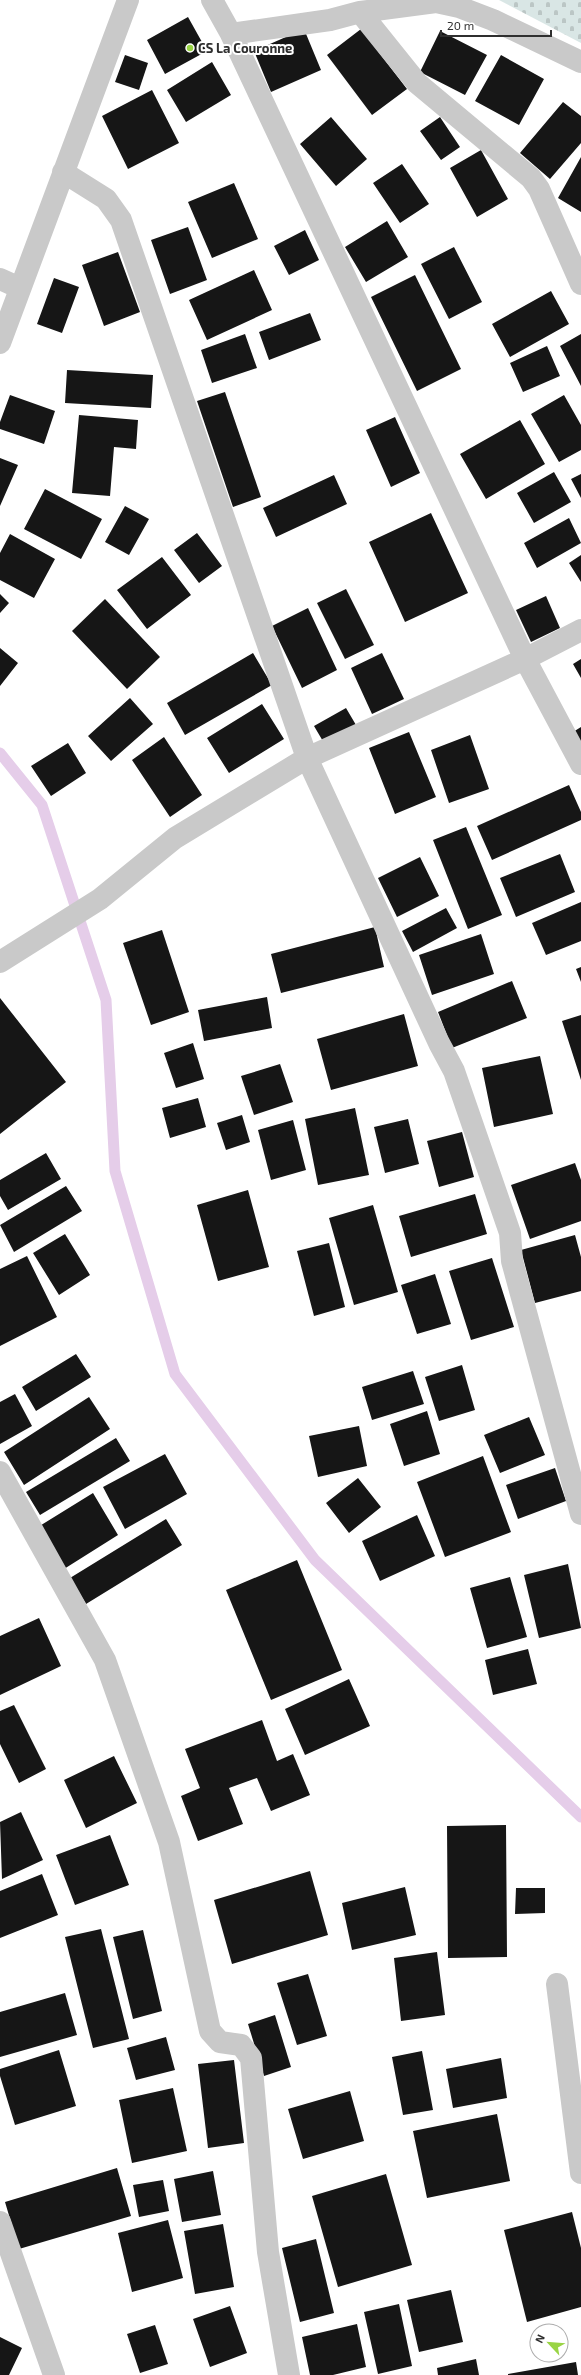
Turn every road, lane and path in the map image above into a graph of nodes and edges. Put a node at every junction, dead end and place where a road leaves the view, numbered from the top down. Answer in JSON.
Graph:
{"nodes":[{"id":1,"x":128,"y":0,"type":"edge"},
{"id":2,"x":212,"y":0,"type":"edge"},
{"id":3,"x":360,"y":12,"type":"junction"},
{"id":4,"x":231,"y":34,"type":"junction"},
{"id":5,"x":581,"y":62,"type":"edge"},
{"id":6,"x":63,"y":172,"type":"junction"},
{"id":7,"x":0,"y":279,"type":"edge"},
{"id":8,"x":581,"y":284,"type":"edge"},
{"id":9,"x":20,"y":288,"type":"junction"},
{"id":10,"x":0,"y":343,"type":"edge"},
{"id":11,"x":581,"y":630,"type":"edge"},
{"id":12,"x":525,"y":659,"type":"junction"},
{"id":13,"x":307,"y":758,"type":"junction"},
{"id":14,"x":581,"y":764,"type":"edge"},
{"id":15,"x":0,"y":962,"type":"edge"},
{"id":16,"x":0,"y":1472,"type":"edge"},
{"id":17,"x":581,"y":1514,"type":"edge"},
{"id":18,"x":557,"y":1984,"type":"dead end"},
{"id":19,"x":581,"y":2173,"type":"edge"},
{"id":20,"x":0,"y":2222,"type":"edge"},
{"id":21,"x":54,"y":2375,"type":"edge"},
{"id":22,"x":289,"y":2375,"type":"edge"}],
"edges":[{"from":1,"to":6,"type":"street"},
{"from":2,"to":4,"type":"street"},
{"from":3,"to":4,"type":"street"},
{"from":3,"to":5,"type":"street"},
{"from":3,"to":8,"type":"street"},
{"from":4,"to":12,"type":"street"},
{"from":6,"to":9,"type":"street"},
{"from":6,"to":13,"type":"street"},
{"from":7,"to":9,"type":"street"},
{"from":9,"to":10,"type":"street"},
{"from":11,"to":12,"type":"street"},
{"from":12,"to":13,"type":"street"},
{"from":12,"to":14,"type":"street"},
{"from":13,"to":15,"type":"street"},
{"from":13,"to":17,"type":"street"},
{"from":16,"to":22,"type":"street"},
{"from":18,"to":19,"type":"street"},
{"from":20,"to":21,"type":"street"}]}
